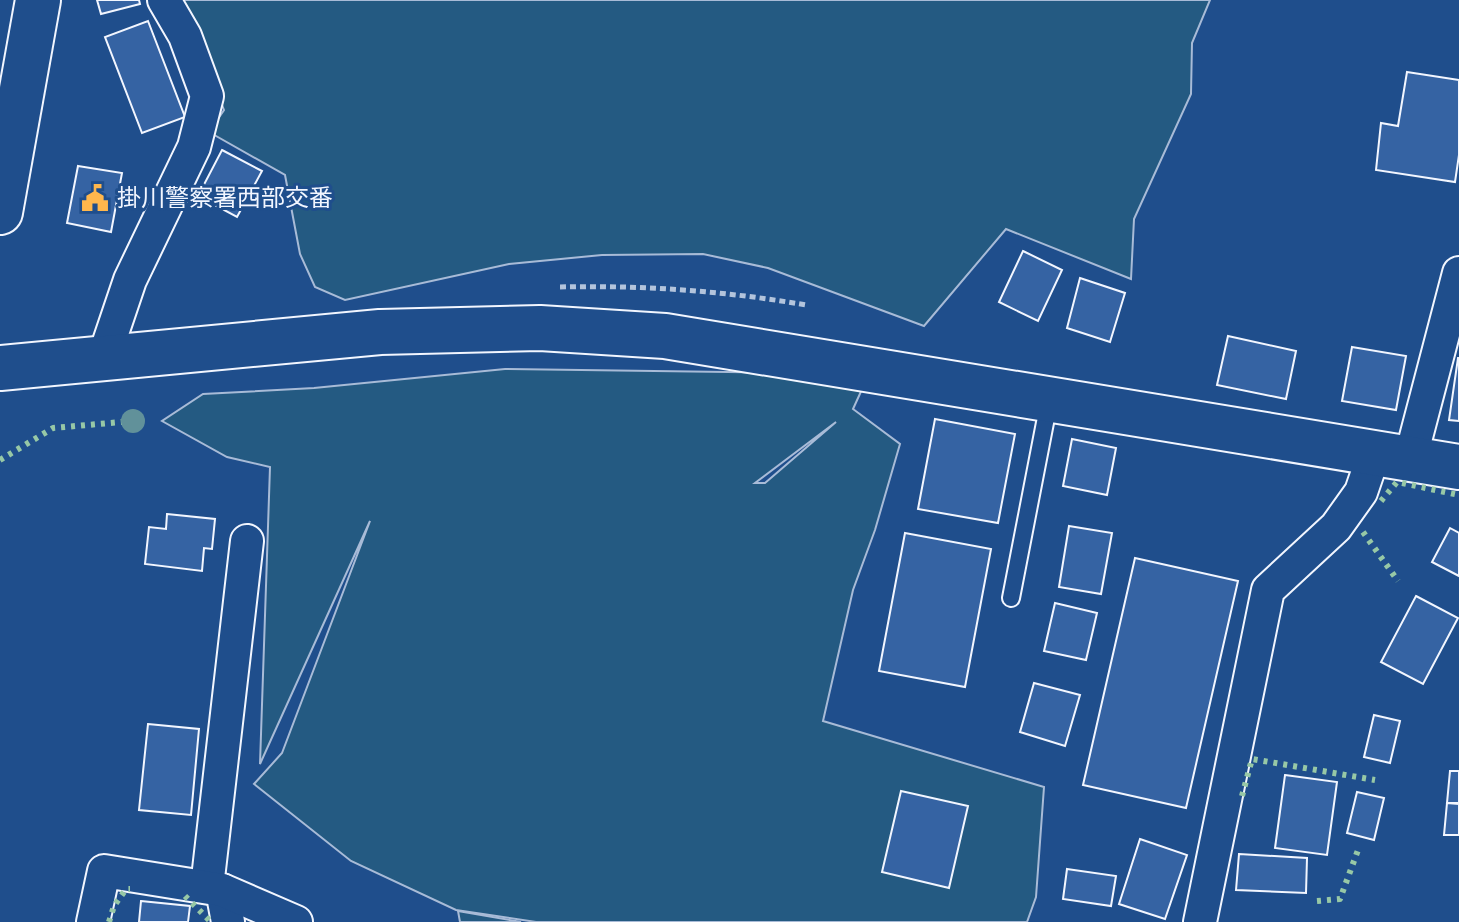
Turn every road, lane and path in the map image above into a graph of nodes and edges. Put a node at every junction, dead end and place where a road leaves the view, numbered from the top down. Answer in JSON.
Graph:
{"nodes":[{"id":1,"x":38,"y":0,"type":"edge"},
{"id":2,"x":164,"y":0,"type":"edge"},
{"id":3,"x":0,"y":212,"type":"edge"},
{"id":4,"x":1459,"y":273,"type":"edge"},
{"id":5,"x":103,"y":360,"type":"junction"},
{"id":6,"x":0,"y":368,"type":"edge"},
{"id":7,"x":1050,"y":400,"type":"junction"},
{"id":8,"x":1392,"y":457,"type":"junction"},
{"id":9,"x":1459,"y":467,"type":"edge"},
{"id":10,"x":247,"y":541,"type":"dead end"},
{"id":11,"x":1011,"y":598,"type":"dead end"},
{"id":12,"x":214,"y":889,"type":"junction"},
{"id":13,"x":93,"y":922,"type":"edge"},
{"id":14,"x":228,"y":922,"type":"edge"},
{"id":15,"x":296,"y":922,"type":"edge"},
{"id":16,"x":1200,"y":922,"type":"edge"}],
"edges":[{"from":1,"to":3,"type":"street"},
{"from":2,"to":5,"type":"street"},
{"from":4,"to":8,"type":"street"},
{"from":5,"to":6,"type":"street"},
{"from":5,"to":7,"type":"street"},
{"from":7,"to":8,"type":"street"},
{"from":7,"to":11,"type":"lane"},
{"from":8,"to":9,"type":"street"},
{"from":8,"to":16,"type":"street"},
{"from":10,"to":12,"type":"street"},
{"from":12,"to":13,"type":"street"},
{"from":12,"to":14,"type":"street"},
{"from":12,"to":15,"type":"street"}]}
